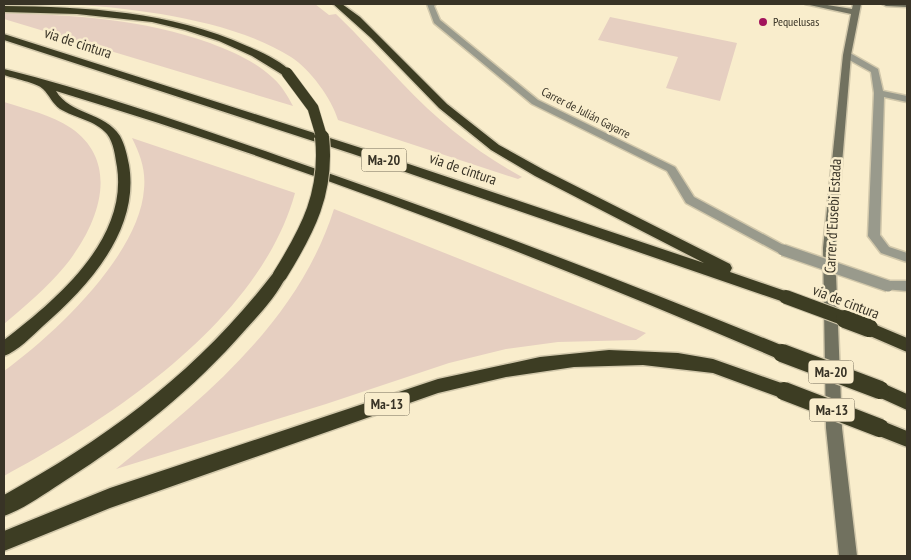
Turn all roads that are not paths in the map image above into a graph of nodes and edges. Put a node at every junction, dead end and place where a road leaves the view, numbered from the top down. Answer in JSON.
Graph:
{"nodes":[{"id":1,"x":337,"y":4,"type":"edge"},
{"id":2,"x":432,"y":4,"type":"edge"},
{"id":3,"x":809,"y":4,"type":"edge"},
{"id":4,"x":886,"y":4,"type":"edge"},
{"id":5,"x":907,"y":5,"type":"edge"},
{"id":6,"x":857,"y":8,"type":"edge"},
{"id":7,"x":4,"y":9,"type":"edge"},
{"id":8,"x":4,"y":37,"type":"edge"},
{"id":9,"x":848,"y":55,"type":"junction"},
{"id":10,"x":4,"y":72,"type":"edge"},
{"id":11,"x":46,"y":85,"type":"junction"},
{"id":12,"x":879,"y":93,"type":"junction"},
{"id":13,"x":907,"y":99,"type":"edge"},
{"id":14,"x":907,"y":258,"type":"edge"},
{"id":15,"x":907,"y":286,"type":"edge"},
{"id":16,"x":764,"y":288,"type":"junction"},
{"id":17,"x":907,"y":345,"type":"edge"},
{"id":18,"x":4,"y":349,"type":"edge"},
{"id":19,"x":907,"y":402,"type":"edge"},
{"id":20,"x":907,"y":439,"type":"edge"},
{"id":21,"x":4,"y":506,"type":"edge"},
{"id":22,"x":4,"y":541,"type":"edge"},
{"id":23,"x":848,"y":556,"type":"edge"}],
"edges":[{"from":1,"to":16,"type":"highway"},
{"from":2,"to":15,"type":"street","name":"Carrer de Julián Gayarre","bridge":true},
{"from":3,"to":6,"type":"main road"},
{"from":4,"to":5,"type":"main road"},
{"from":6,"to":9,"type":"main road","name":"Carrer d'Eusebi Estada"},
{"from":7,"to":21,"type":"highway","bridge":true},
{"from":8,"to":16,"type":"highway","name":"via de cintura","number":"Ma-20"},
{"from":9,"to":12,"type":"street"},
{"from":9,"to":23,"type":"main road","name":"Carrer d'Eusebi Estada"},
{"from":10,"to":11,"type":"highway","number":"Ma-20"},
{"from":11,"to":18,"type":"highway"},
{"from":11,"to":19,"type":"highway","number":"Ma-20","bridge":true},
{"from":12,"to":13,"type":"street"},
{"from":12,"to":14,"type":"street"},
{"from":16,"to":17,"type":"highway","name":"via de cintura","number":"Ma-20","bridge":true},
{"from":20,"to":22,"type":"highway","number":"Ma-13","bridge":true}]}
